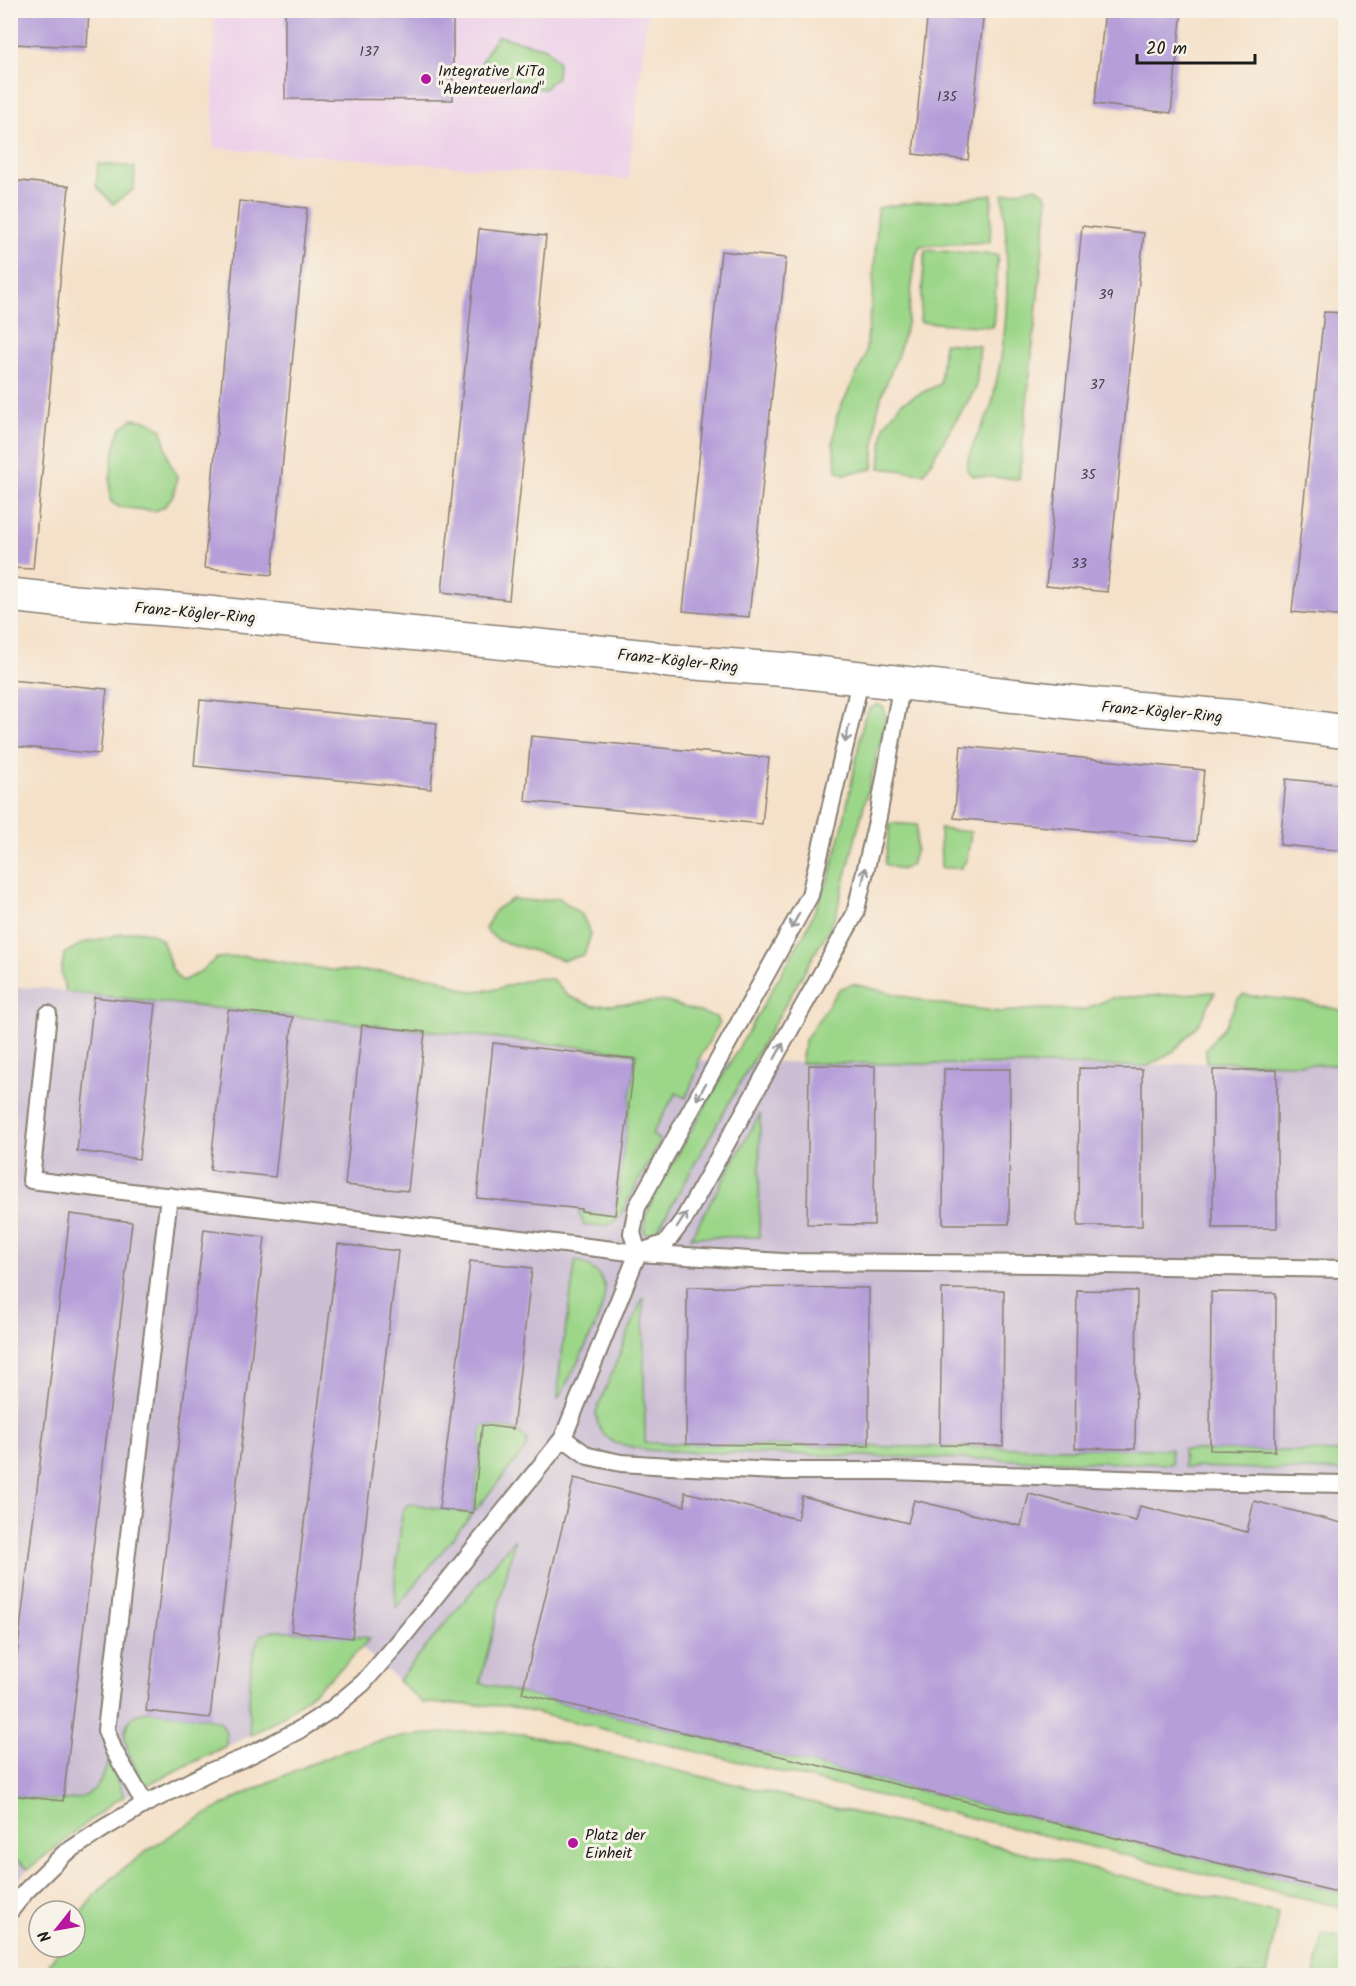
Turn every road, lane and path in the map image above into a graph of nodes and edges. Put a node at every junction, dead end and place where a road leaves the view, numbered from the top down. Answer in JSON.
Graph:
{"nodes":[{"id":1,"x":10,"y":595,"type":"edge"},
{"id":2,"x":861,"y":677,"type":"junction"},
{"id":3,"x":902,"y":682,"type":"junction"},
{"id":4,"x":1346,"y":732,"type":"edge"},
{"id":5,"x":48,"y":1014,"type":"dead end"},
{"id":6,"x":169,"y":1196,"type":"junction"},
{"id":7,"x":638,"y":1253,"type":"junction"},
{"id":8,"x":1346,"y":1269,"type":"edge"},
{"id":9,"x":563,"y":1438,"type":"junction"},
{"id":10,"x":1346,"y":1484,"type":"edge"},
{"id":11,"x":145,"y":1804,"type":"junction"},
{"id":12,"x":10,"y":1911,"type":"edge"}],
"edges":[{"from":1,"to":2,"type":"street","name":"Franz-Kögler-Ring"},
{"from":2,"to":3,"type":"street","name":"Franz-Kögler-Ring"},
{"from":2,"to":7,"type":"lane","one_way":true},
{"from":3,"to":4,"type":"street","name":"Franz-Kögler-Ring"},
{"from":7,"to":3,"type":"lane","one_way":true},
{"from":5,"to":6,"type":"lane"},
{"from":6,"to":7,"type":"lane"},
{"from":6,"to":11,"type":"lane"},
{"from":7,"to":8,"type":"lane"},
{"from":7,"to":9,"type":"lane"},
{"from":9,"to":10,"type":"lane"},
{"from":9,"to":11,"type":"lane"},
{"from":11,"to":12,"type":"lane"}]}
